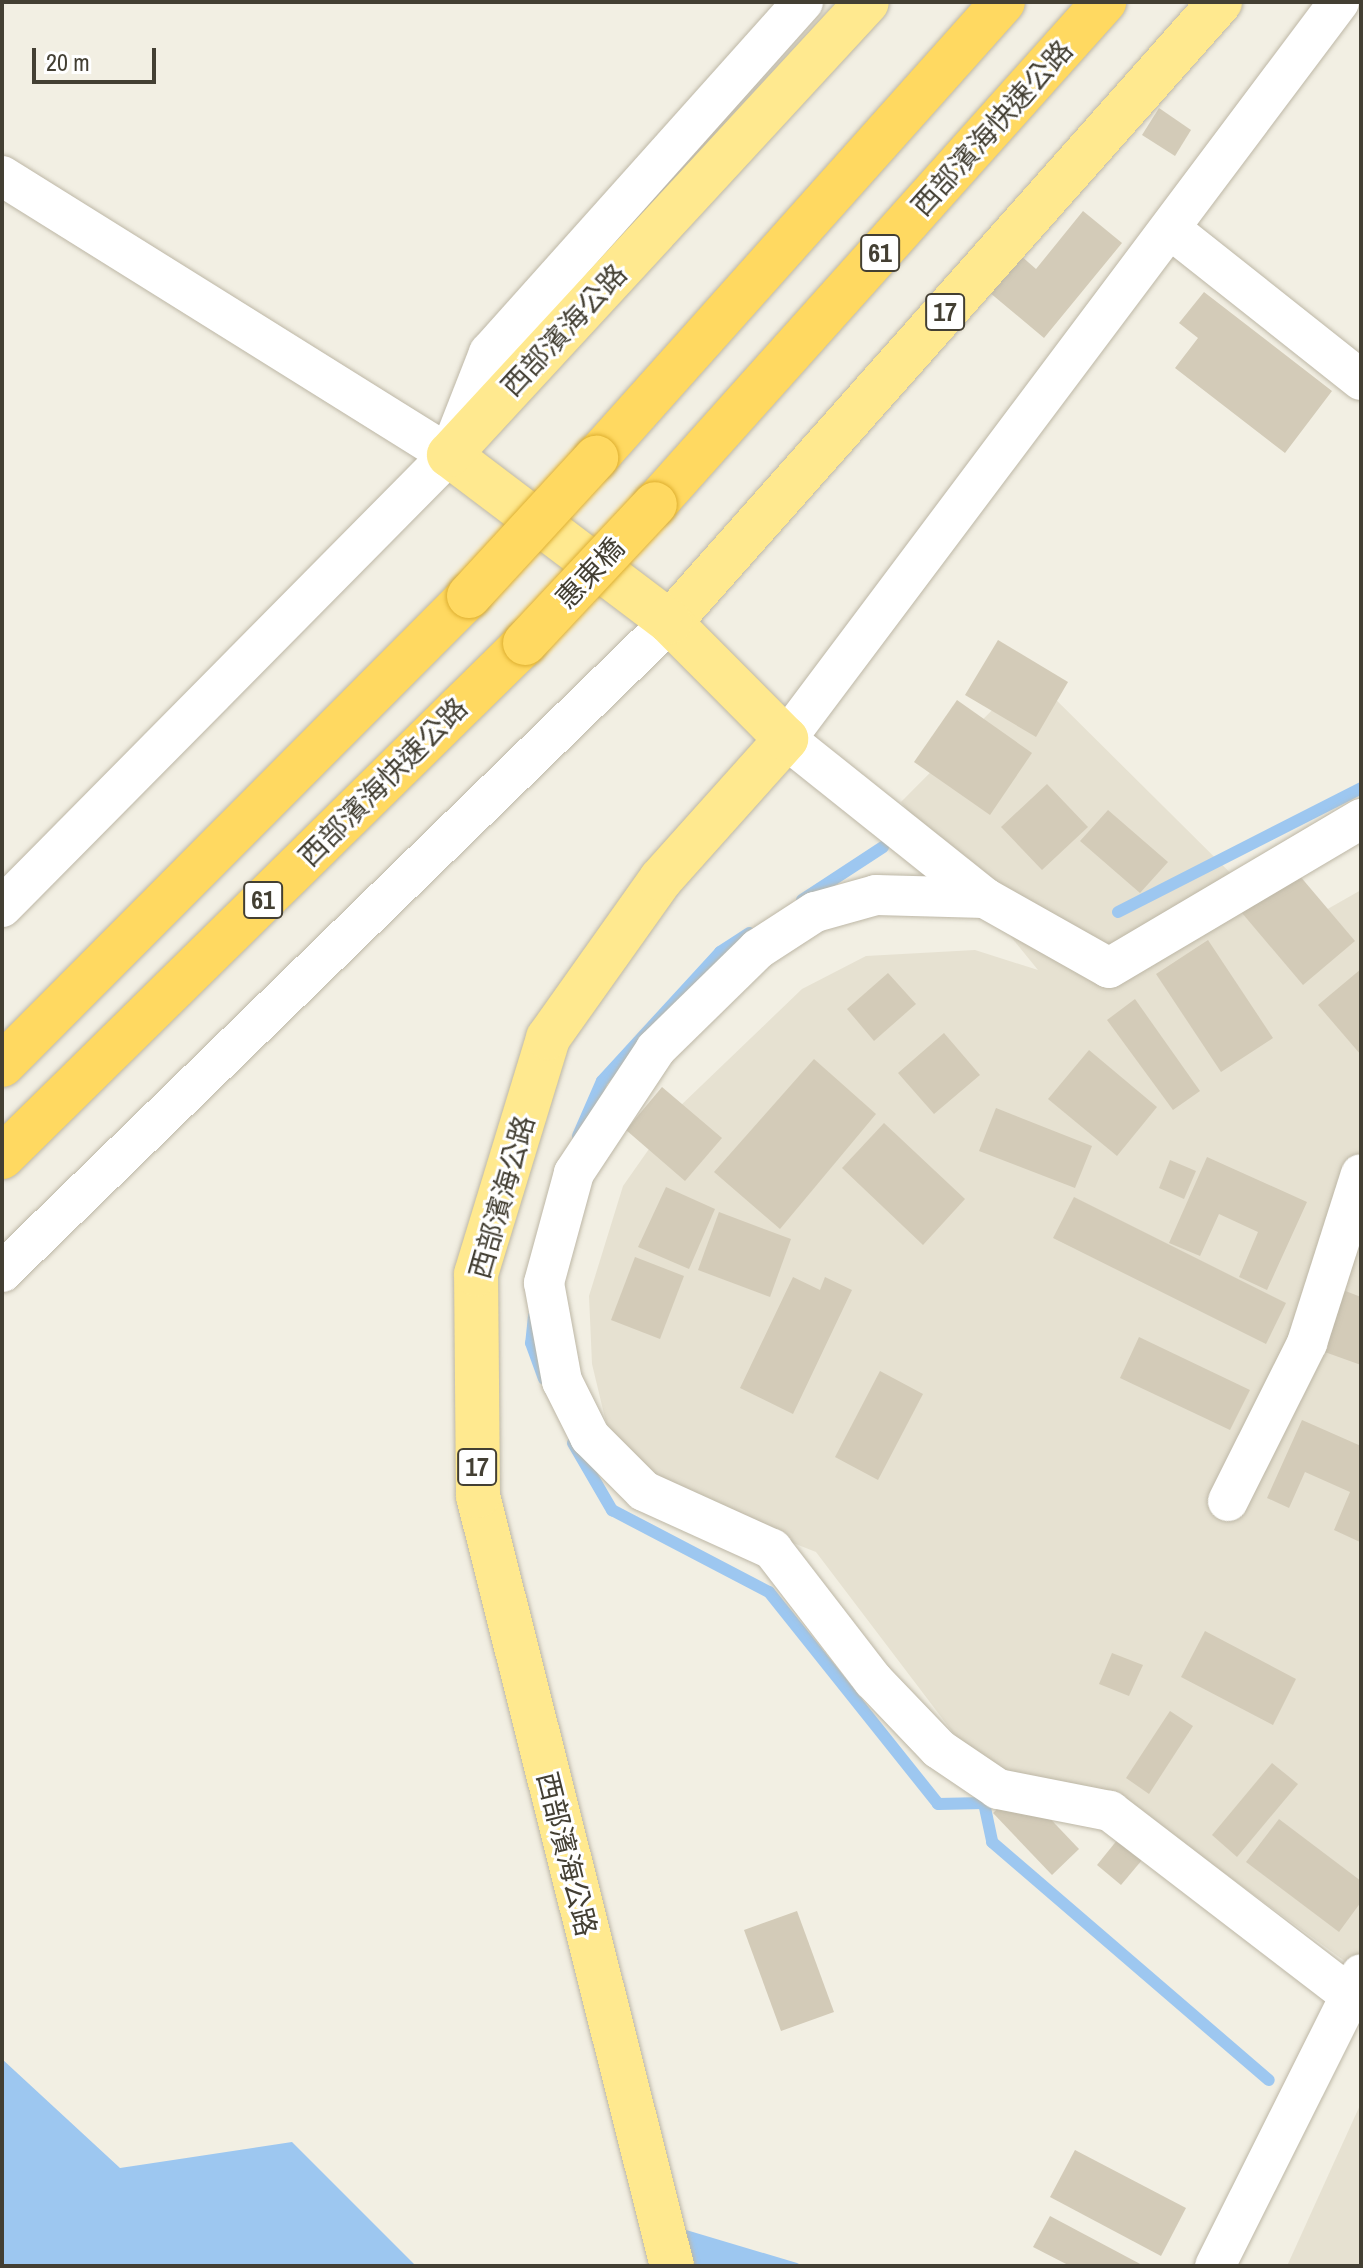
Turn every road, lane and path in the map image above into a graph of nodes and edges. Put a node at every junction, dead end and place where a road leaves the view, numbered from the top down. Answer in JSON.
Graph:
{"nodes":[{"id":1,"x":803,"y":2,"type":"edge"},
{"id":2,"x":867,"y":2,"type":"edge"},
{"id":3,"x":1003,"y":2,"type":"edge"},
{"id":4,"x":1104,"y":2,"type":"edge"},
{"id":5,"x":1220,"y":2,"type":"edge"},
{"id":6,"x":1339,"y":2,"type":"edge"},
{"id":7,"x":2,"y":176,"type":"edge"},
{"id":8,"x":1173,"y":231,"type":"junction"},
{"id":9,"x":1361,"y":380,"type":"edge"},
{"id":10,"x":449,"y":455,"type":"junction"},
{"id":11,"x":655,"y":504,"type":"joint"},
{"id":12,"x":670,"y":622,"type":"junction"},
{"id":13,"x":525,"y":643,"type":"joint"},
{"id":14,"x":786,"y":739,"type":"junction"},
{"id":15,"x":1361,"y":819,"type":"edge"},
{"id":16,"x":985,"y":898,"type":"junction"},
{"id":17,"x":2,"y":907,"type":"edge"},
{"id":18,"x":2,"y":1065,"type":"edge"},
{"id":19,"x":2,"y":1157,"type":"edge"},
{"id":20,"x":1361,"y":1174,"type":"edge"},
{"id":21,"x":2,"y":1272,"type":"edge"},
{"id":22,"x":1228,"y":1501,"type":"dead end"},
{"id":23,"x":1356,"y":1985,"type":"edge"},
{"id":24,"x":672,"y":2266,"type":"edge"},
{"id":25,"x":1215,"y":2266,"type":"edge"}],
"edges":[{"from":1,"to":10,"type":"street"},
{"from":2,"to":10,"type":"main road","name":"西部濱海公路"},
{"from":3,"to":18,"type":"highway","number":"61","bridge":true},
{"from":4,"to":11,"type":"highway","name":"西部濱海快速公路","number":"61"},
{"from":5,"to":12,"type":"main road","number":"17"},
{"from":6,"to":8,"type":"street"},
{"from":7,"to":10,"type":"street"},
{"from":8,"to":9,"type":"street"},
{"from":8,"to":14,"type":"street"},
{"from":10,"to":12,"type":"main road"},
{"from":10,"to":17,"type":"street"},
{"from":11,"to":13,"type":"highway","name":"惠東橋","number":"61","bridge":true},
{"from":12,"to":14,"type":"main road"},
{"from":12,"to":21,"type":"street"},
{"from":13,"to":19,"type":"highway","name":"西部濱海快速公路","number":"61"},
{"from":14,"to":16,"type":"street"},
{"from":14,"to":24,"type":"main road","name":"西部濱海公路","number":"17"},
{"from":15,"to":16,"type":"street"},
{"from":16,"to":23,"type":"street"},
{"from":20,"to":22,"type":"street"},
{"from":23,"to":25,"type":"street"}]}
